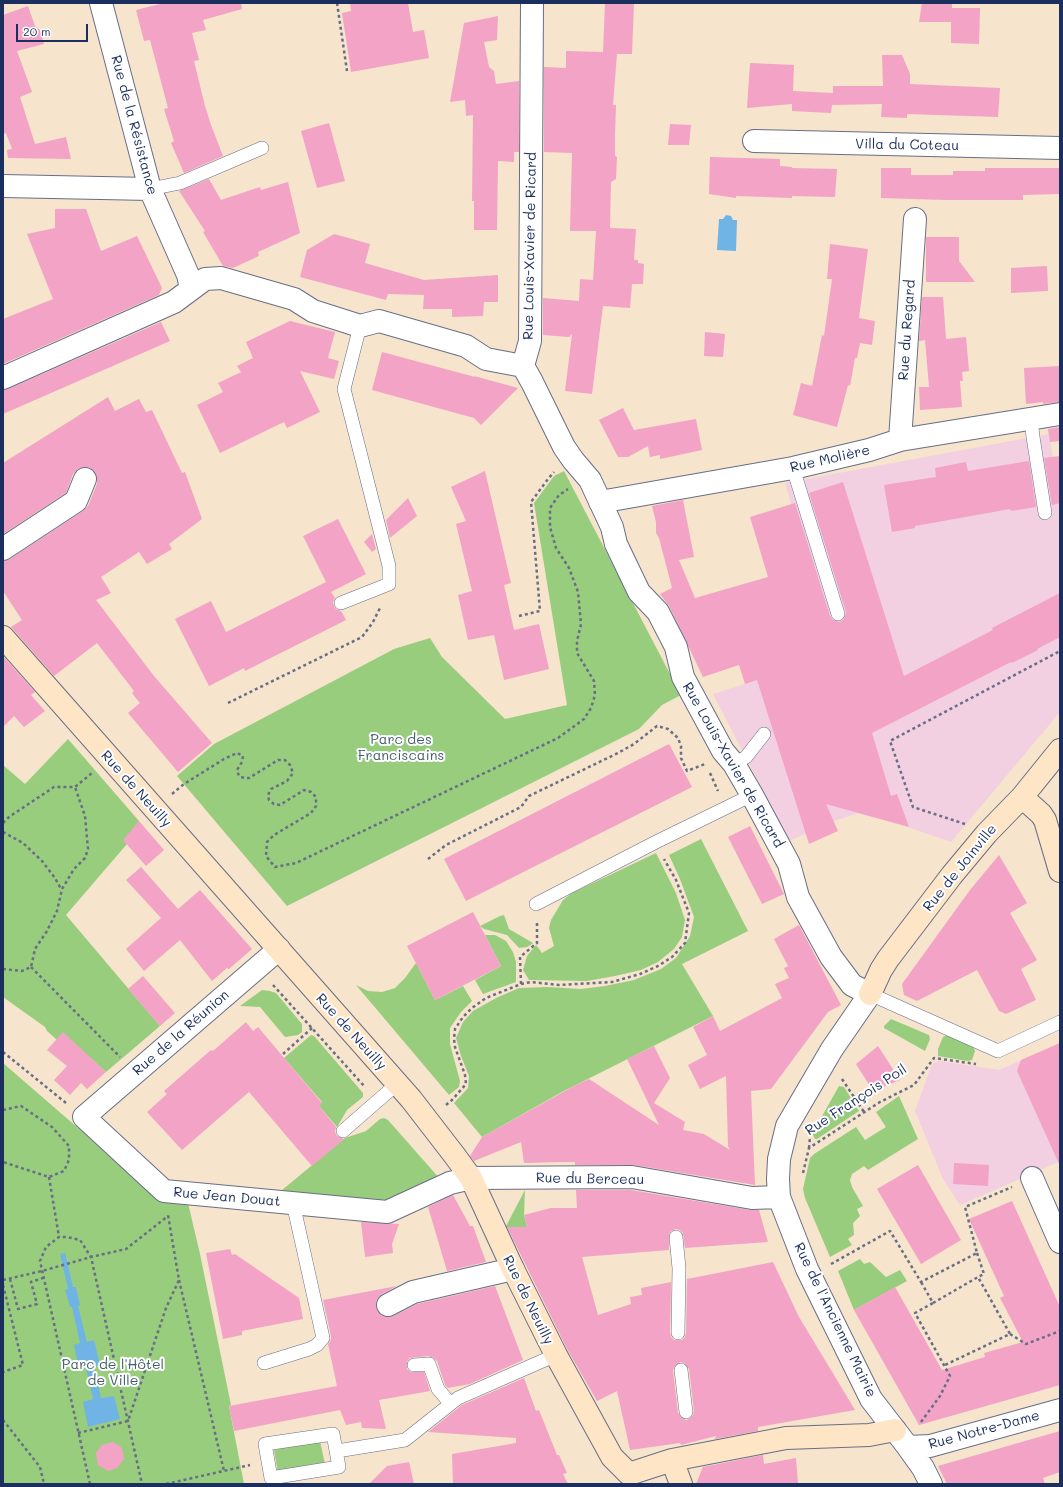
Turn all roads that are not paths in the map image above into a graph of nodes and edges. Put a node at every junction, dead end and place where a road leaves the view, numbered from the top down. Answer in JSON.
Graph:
{"nodes":[{"id":1,"x":101,"y":3,"type":"edge"},
{"id":2,"x":532,"y":3,"type":"edge"},
{"id":3,"x":754,"y":141,"type":"dead end"},
{"id":4,"x":262,"y":148,"type":"dead end"},
{"id":5,"x":1060,"y":148,"type":"edge"},
{"id":6,"x":3,"y":186,"type":"edge"},
{"id":7,"x":150,"y":190,"type":"junction"},
{"id":8,"x":915,"y":219,"type":"dead end"},
{"id":9,"x":191,"y":288,"type":"junction"},
{"id":10,"x":360,"y":326,"type":"junction"},
{"id":11,"x":523,"y":366,"type":"junction"},
{"id":12,"x":3,"y":378,"type":"edge"},
{"id":13,"x":1060,"y":414,"type":"edge"},
{"id":14,"x":1031,"y":419,"type":"junction"},
{"id":15,"x":900,"y":440,"type":"junction"},
{"id":16,"x":794,"y":468,"type":"junction"},
{"id":17,"x":85,"y":479,"type":"dead end"},
{"id":18,"x":600,"y":502,"type":"junction"},
{"id":19,"x":1044,"y":513,"type":"dead end"},
{"id":20,"x":3,"y":549,"type":"edge"},
{"id":21,"x":341,"y":603,"type":"dead end"},
{"id":22,"x":838,"y":614,"type":"dead end"},
{"id":23,"x":3,"y":637,"type":"edge"},
{"id":24,"x":764,"y":734,"type":"dead end"},
{"id":25,"x":1060,"y":750,"type":"edge"},
{"id":26,"x":734,"y":764,"type":"junction"},
{"id":27,"x":752,"y":795,"type":"junction"},
{"id":28,"x":1022,"y":797,"type":"junction"},
{"id":29,"x":1060,"y":871,"type":"edge"},
{"id":30,"x":536,"y":904,"type":"road end"},
{"id":31,"x":279,"y":949,"type":"junction"},
{"id":32,"x":870,"y":994,"type":"junction"},
{"id":33,"x":1060,"y":1022,"type":"edge"},
{"id":34,"x":397,"y":1084,"type":"junction"},
{"id":35,"x":84,"y":1117,"type":"joint"},
{"id":36,"x":343,"y":1131,"type":"dead end"},
{"id":37,"x":471,"y":1178,"type":"junction"},
{"id":38,"x":1032,"y":1178,"type":"road end"},
{"id":39,"x":779,"y":1198,"type":"junction"},
{"id":40,"x":293,"y":1203,"type":"junction"},
{"id":41,"x":676,"y":1237,"type":"dead end"},
{"id":42,"x":1060,"y":1242,"type":"edge"},
{"id":43,"x":513,"y":1269,"type":"junction"},
{"id":44,"x":388,"y":1305,"type":"dead end"},
{"id":45,"x":678,"y":1332,"type":"dead end"},
{"id":46,"x":556,"y":1355,"type":"junction"},
{"id":47,"x":264,"y":1363,"type":"dead end"},
{"id":48,"x":414,"y":1365,"type":"dead end"},
{"id":49,"x":681,"y":1370,"type":"dead end"},
{"id":50,"x":450,"y":1403,"type":"junction"},
{"id":51,"x":1060,"y":1410,"type":"edge"},
{"id":52,"x":686,"y":1412,"type":"dead end"},
{"id":53,"x":895,"y":1430,"type":"junction"},
{"id":54,"x":908,"y":1447,"type":"junction"},
{"id":55,"x":337,"y":1451,"type":"junction"},
{"id":56,"x":684,"y":1453,"type":"junction"},
{"id":57,"x":626,"y":1479,"type":"edge"},
{"id":58,"x":681,"y":1484,"type":"edge"},
{"id":59,"x":931,"y":1484,"type":"edge"}],
"edges":[{"from":1,"to":7,"type":"street","name":"Rue de la Résistance"},
{"from":2,"to":11,"type":"street","name":"Rue Louis-Xavier de Ricard"},
{"from":3,"to":5,"type":"street","name":"Villa du Coteau"},
{"from":4,"to":7,"type":"lane"},
{"from":6,"to":7,"type":"street"},
{"from":7,"to":9,"type":"street","name":"Rue de la Résistance"},
{"from":8,"to":15,"type":"street","name":"Rue du Regard"},
{"from":9,"to":10,"type":"street"},
{"from":9,"to":12,"type":"street"},
{"from":10,"to":11,"type":"street"},
{"from":10,"to":21,"type":"lane"},
{"from":11,"to":18,"type":"street","name":"Rue Louis-Xavier de Ricard"},
{"from":13,"to":14,"type":"street","name":"Rue Molière"},
{"from":14,"to":15,"type":"street","name":"Rue Molière"},
{"from":14,"to":19,"type":"lane"},
{"from":15,"to":16,"type":"street","name":"Rue Molière"},
{"from":16,"to":18,"type":"street","name":"Rue Molière"},
{"from":16,"to":22,"type":"lane"},
{"from":17,"to":20,"type":"street"},
{"from":18,"to":26,"type":"street","name":"Rue Louis-Xavier de Ricard"},
{"from":23,"to":31,"type":"street","name":"Rue de Neuilly"},
{"from":24,"to":26,"type":"lane"},
{"from":25,"to":28,"type":"street","name":"Rue de Joinville"},
{"from":26,"to":27,"type":"street","name":"Rue Louis-Xavier de Ricard"},
{"from":27,"to":30,"type":"lane"},
{"from":27,"to":32,"type":"street","name":"Rue Louis-Xavier de Ricard"},
{"from":28,"to":29,"type":"street"},
{"from":28,"to":32,"type":"street","name":"Rue de Joinville"},
{"from":31,"to":34,"type":"street","name":"Rue de Neuilly"},
{"from":31,"to":35,"type":"street","name":"Rue de la Réunion"},
{"from":32,"to":33,"type":"lane","name":"Rue Louis-Xavier de Ricard"},
{"from":32,"to":39,"type":"street","name":"Rue de l'Ancienne Mairie"},
{"from":34,"to":36,"type":"lane"},
{"from":34,"to":37,"type":"street","name":"Rue de Neuilly"},
{"from":35,"to":40,"type":"street","name":"Rue Jean Douat"},
{"from":37,"to":39,"type":"street","name":"Rue du Berceau"},
{"from":37,"to":40,"type":"street","name":"Rue Jean Douat"},
{"from":37,"to":43,"type":"street","name":"Rue de Neuilly"},
{"from":38,"to":42,"type":"street"},
{"from":39,"to":53,"type":"street","name":"Rue de l'Ancienne Mairie"},
{"from":40,"to":47,"type":"lane"},
{"from":41,"to":45,"type":"lane"},
{"from":43,"to":44,"type":"street"},
{"from":43,"to":46,"type":"street","name":"Rue de Neuilly"},
{"from":46,"to":50,"type":"lane"},
{"from":46,"to":57,"type":"street","name":"Rue de Neuilly"},
{"from":48,"to":50,"type":"lane"},
{"from":49,"to":52,"type":"lane"},
{"from":50,"to":55,"type":"lane"},
{"from":51,"to":54,"type":"street","name":"Rue Notre-Dame"},
{"from":53,"to":54,"type":"street","name":"Rue de l'Ancienne Mairie"},
{"from":53,"to":56,"type":"street"},
{"from":54,"to":59,"type":"street","name":"Rue de l'Ancienne Mairie"},
{"from":55,"to":55,"type":"lane"},
{"from":56,"to":57,"type":"street"},
{"from":56,"to":58,"type":"street"}]}
